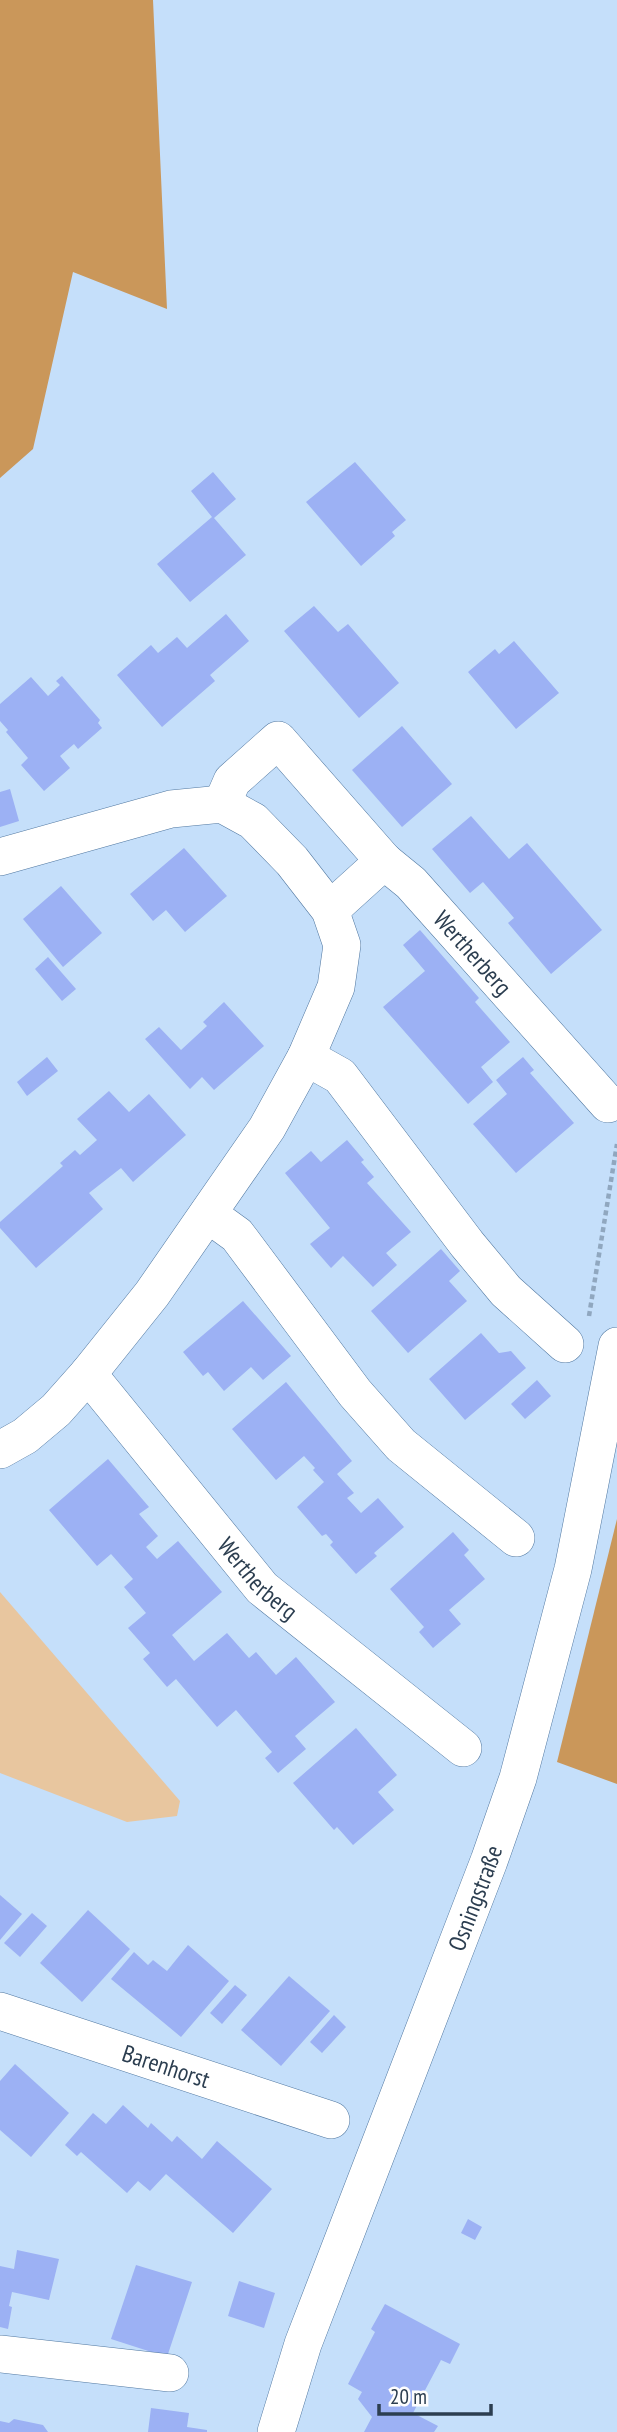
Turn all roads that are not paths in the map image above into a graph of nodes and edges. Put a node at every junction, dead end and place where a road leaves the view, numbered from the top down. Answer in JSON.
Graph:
{"nodes":[{"id":1,"x":222,"y":804,"type":"junction"},
{"id":2,"x":0,"y":858,"type":"edge"},
{"id":3,"x":384,"y":861,"type":"junction"},
{"id":4,"x":330,"y":910,"type":"junction"},
{"id":5,"x":306,"y":1057,"type":"junction"},
{"id":6,"x":608,"y":1104,"type":"dead end"},
{"id":7,"x":208,"y":1214,"type":"junction"},
{"id":8,"x":576,"y":1332,"type":"road end"},
{"id":9,"x":617,"y":1346,"type":"edge"},
{"id":10,"x":88,"y":1374,"type":"junction"},
{"id":11,"x":0,"y":1451,"type":"edge"},
{"id":12,"x":516,"y":1538,"type":"dead end"},
{"id":13,"x":463,"y":1748,"type":"dead end"},
{"id":14,"x":0,"y":2011,"type":"edge"},
{"id":15,"x":331,"y":2120,"type":"dead end"},
{"id":16,"x":0,"y":2354,"type":"edge"},
{"id":17,"x":170,"y":2373,"type":"dead end"},
{"id":18,"x":276,"y":2432,"type":"edge"}],
"edges":[{"from":1,"to":2,"type":"street"},
{"from":1,"to":3,"type":"street","name":"Wertherberg"},
{"from":1,"to":4,"type":"street"},
{"from":3,"to":4,"type":"street"},
{"from":3,"to":6,"type":"street","name":"Wertherberg"},
{"from":4,"to":5,"type":"street"},
{"from":5,"to":7,"type":"street"},
{"from":5,"to":8,"type":"street"},
{"from":7,"to":10,"type":"street"},
{"from":7,"to":12,"type":"street"},
{"from":9,"to":18,"type":"street","name":"Osningstraße"},
{"from":10,"to":11,"type":"street"},
{"from":10,"to":13,"type":"street","name":"Wertherberg"},
{"from":14,"to":15,"type":"street","name":"Barenhorst"},
{"from":16,"to":17,"type":"street"}]}
